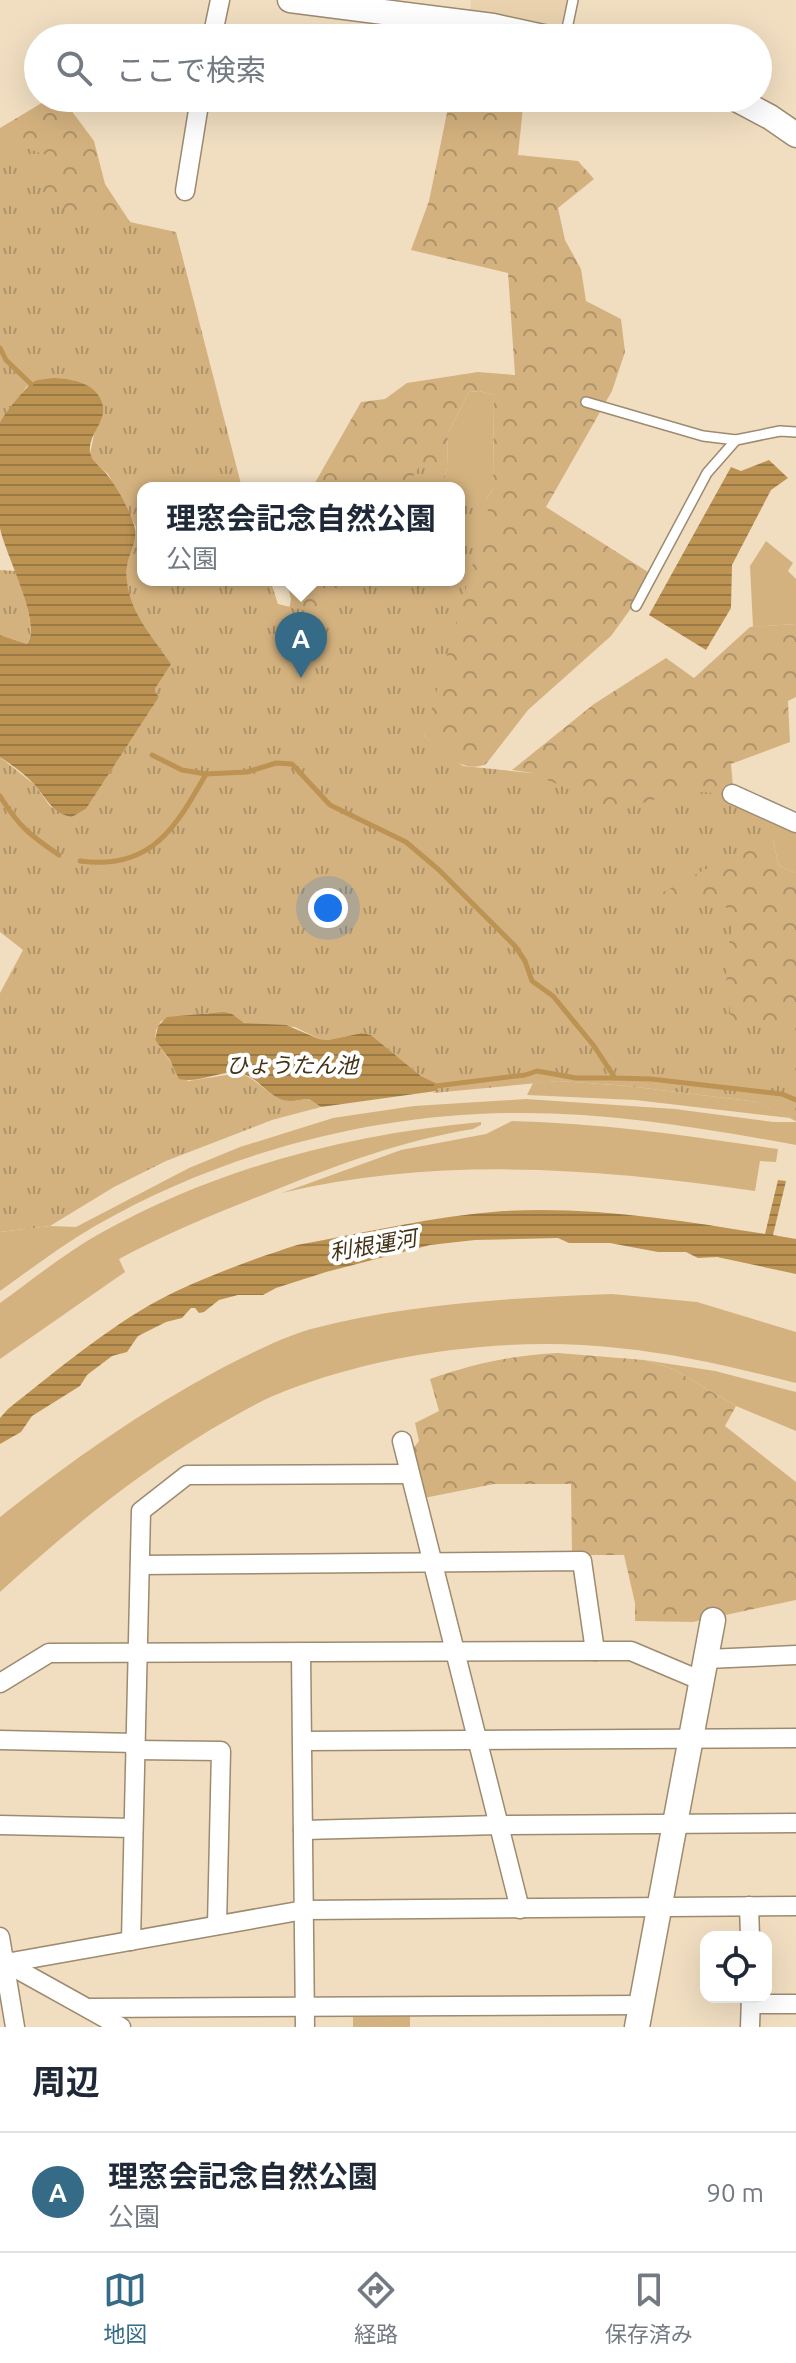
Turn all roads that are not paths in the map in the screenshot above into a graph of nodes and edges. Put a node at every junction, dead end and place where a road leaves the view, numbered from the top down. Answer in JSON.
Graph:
{"nodes":[{"id":1,"x":220,"y":0,"type":"edge"},
{"id":2,"x":290,"y":0,"type":"edge"},
{"id":3,"x":573,"y":0,"type":"edge"},
{"id":4,"x":215,"y":24,"type":"edge"},
{"id":5,"x":476,"y":24,"type":"edge"},
{"id":6,"x":568,"y":24,"type":"edge"},
{"id":7,"x":198,"y":112,"type":"edge"},
{"id":8,"x":761,"y":112,"type":"edge"},
{"id":9,"x":796,"y":135,"type":"edge"},
{"id":10,"x":185,"y":191,"type":"dead end"},
{"id":11,"x":586,"y":402,"type":"dead end"},
{"id":12,"x":796,"y":432,"type":"edge"},
{"id":13,"x":736,"y":440,"type":"junction"},
{"id":14,"x":636,"y":606,"type":"dead end"},
{"id":15,"x":732,"y":794,"type":"dead end"},
{"id":16,"x":796,"y":823,"type":"edge"},
{"id":17,"x":402,"y":1441,"type":"dead end"},
{"id":18,"x":409,"y":1474,"type":"junction"},
{"id":19,"x":432,"y":1562,"type":"junction"},
{"id":20,"x":140,"y":1565,"type":"junction"},
{"id":21,"x":713,"y":1620,"type":"dead end"},
{"id":22,"x":455,"y":1651,"type":"junction"},
{"id":23,"x":595,"y":1651,"type":"junction"},
{"id":24,"x":301,"y":1653,"type":"junction"},
{"id":25,"x":138,"y":1654,"type":"junction"},
{"id":26,"x":796,"y":1655,"type":"edge"},
{"id":27,"x":705,"y":1670,"type":"junction"},
{"id":28,"x":0,"y":1683,"type":"edge"},
{"id":29,"x":693,"y":1738,"type":"junction"},
{"id":30,"x":796,"y":1738,"type":"edge"},
{"id":31,"x":0,"y":1740,"type":"edge"},
{"id":32,"x":477,"y":1740,"type":"junction"},
{"id":33,"x":303,"y":1741,"type":"junction"},
{"id":34,"x":135,"y":1747,"type":"junction"},
{"id":35,"x":796,"y":1823,"type":"edge"},
{"id":36,"x":0,"y":1825,"type":"edge"},
{"id":37,"x":499,"y":1825,"type":"junction"},
{"id":38,"x":676,"y":1825,"type":"junction"},
{"id":39,"x":133,"y":1828,"type":"junction"},
{"id":40,"x":303,"y":1830,"type":"junction"},
{"id":41,"x":749,"y":1906,"type":"junction"},
{"id":42,"x":796,"y":1906,"type":"edge"},
{"id":43,"x":661,"y":1907,"type":"junction"},
{"id":44,"x":520,"y":1909,"type":"junction"},
{"id":45,"x":304,"y":1910,"type":"junction"},
{"id":46,"x":217,"y":1925,"type":"junction"},
{"id":47,"x":750,"y":1931,"type":"edge"},
{"id":48,"x":0,"y":1937,"type":"edge"},
{"id":49,"x":131,"y":1941,"type":"junction"},
{"id":50,"x":3,"y":1964,"type":"edge"},
{"id":51,"x":772,"y":2002,"type":"edge"},
{"id":52,"x":751,"y":2003,"type":"edge"},
{"id":53,"x":796,"y":2004,"type":"edge"},
{"id":54,"x":304,"y":2006,"type":"junction"},
{"id":55,"x":91,"y":2008,"type":"junction"},
{"id":56,"x":639,"y":2016,"type":"edge"},
{"id":57,"x":15,"y":2027,"type":"edge"},
{"id":58,"x":121,"y":2027,"type":"edge"},
{"id":59,"x":305,"y":2027,"type":"edge"},
{"id":60,"x":750,"y":2027,"type":"edge"}],
"edges":[{"from":1,"to":4,"type":"street"},
{"from":2,"to":5,"type":"street"},
{"from":3,"to":6,"type":"lane"},
{"from":7,"to":10,"type":"street"},
{"from":8,"to":9,"type":"street"},
{"from":11,"to":13,"type":"lane"},
{"from":12,"to":13,"type":"lane"},
{"from":13,"to":14,"type":"lane"},
{"from":15,"to":16,"type":"street"},
{"from":17,"to":18,"type":"street"},
{"from":18,"to":19,"type":"street"},
{"from":18,"to":20,"type":"street"},
{"from":19,"to":20,"type":"street"},
{"from":19,"to":22,"type":"street"},
{"from":19,"to":23,"type":"street"},
{"from":20,"to":25,"type":"street"},
{"from":21,"to":27,"type":"street"},
{"from":22,"to":23,"type":"street"},
{"from":22,"to":24,"type":"street"},
{"from":22,"to":32,"type":"street"},
{"from":23,"to":27,"type":"street"},
{"from":24,"to":25,"type":"street"},
{"from":24,"to":33,"type":"street"},
{"from":25,"to":28,"type":"street"},
{"from":25,"to":34,"type":"street"},
{"from":26,"to":27,"type":"street"},
{"from":27,"to":29,"type":"street"},
{"from":29,"to":30,"type":"street"},
{"from":29,"to":32,"type":"street"},
{"from":29,"to":38,"type":"street"},
{"from":31,"to":34,"type":"street"},
{"from":32,"to":33,"type":"street"},
{"from":32,"to":37,"type":"street"},
{"from":33,"to":40,"type":"street"},
{"from":34,"to":39,"type":"street"},
{"from":34,"to":46,"type":"street"},
{"from":35,"to":38,"type":"street"},
{"from":36,"to":39,"type":"street"},
{"from":37,"to":38,"type":"street"},
{"from":37,"to":40,"type":"street"},
{"from":37,"to":44,"type":"street"},
{"from":38,"to":43,"type":"street"},
{"from":39,"to":49,"type":"street"},
{"from":40,"to":45,"type":"street"},
{"from":41,"to":42,"type":"street"},
{"from":41,"to":43,"type":"street"},
{"from":41,"to":47,"type":"street"},
{"from":43,"to":44,"type":"street"},
{"from":43,"to":56,"type":"street"},
{"from":44,"to":45,"type":"street"},
{"from":45,"to":46,"type":"street"},
{"from":45,"to":54,"type":"street"},
{"from":46,"to":49,"type":"street"},
{"from":48,"to":50,"type":"street"},
{"from":49,"to":50,"type":"street"},
{"from":50,"to":55,"type":"street"},
{"from":50,"to":57,"type":"street"},
{"from":51,"to":53,"type":"street"},
{"from":52,"to":60,"type":"street"},
{"from":54,"to":55,"type":"street"},
{"from":54,"to":56,"type":"street"},
{"from":54,"to":59,"type":"street"},
{"from":55,"to":58,"type":"street"}]}
